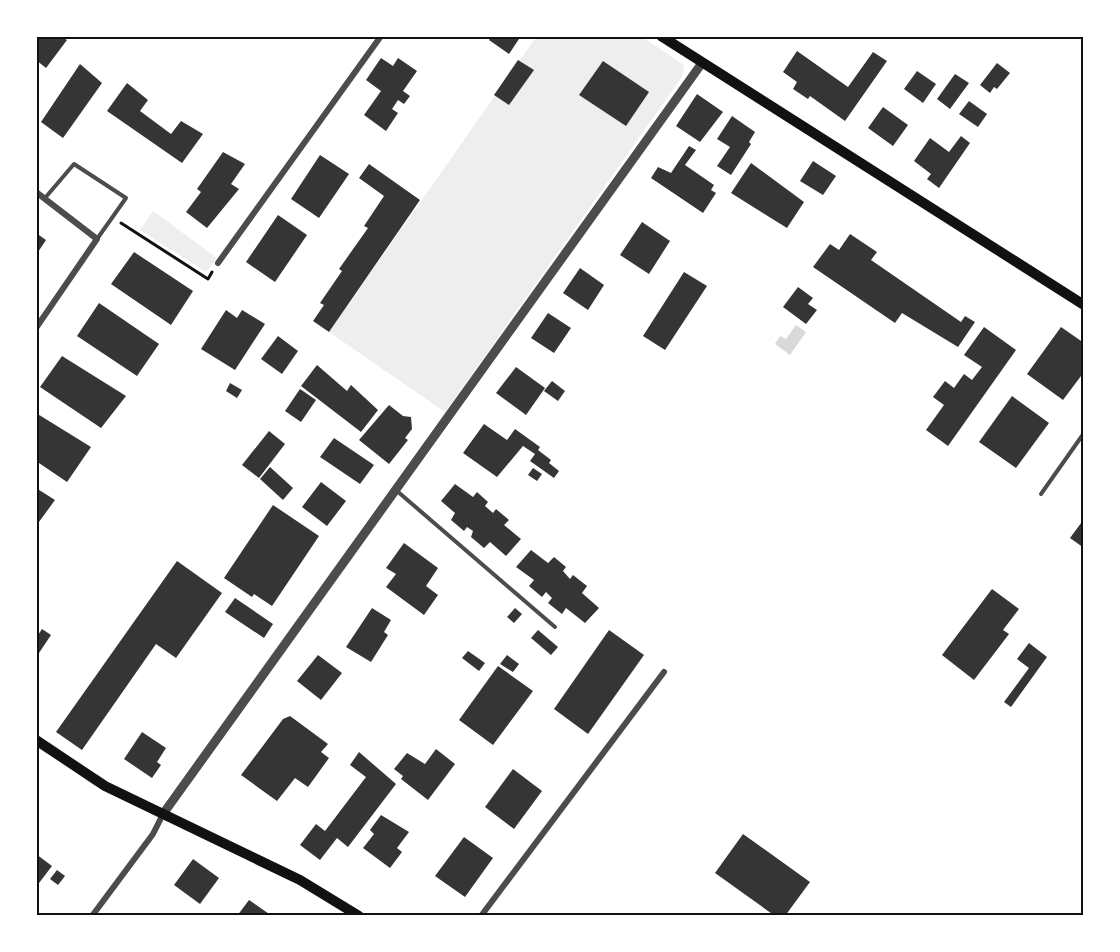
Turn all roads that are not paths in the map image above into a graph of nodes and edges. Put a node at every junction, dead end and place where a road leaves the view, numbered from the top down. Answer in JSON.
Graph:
{"nodes":[{"id":1,"x":381,"y":36,"type":"edge"},
{"id":2,"x":661,"y":36,"type":"edge"},
{"id":3,"x":702,"y":63,"type":"junction"},
{"id":4,"x":36,"y":192,"type":"edge"},
{"id":5,"x":45,"y":198,"type":"junction"},
{"id":6,"x":97,"y":239,"type":"junction"},
{"id":7,"x":218,"y":263,"type":"road end"},
{"id":8,"x":1084,"y":305,"type":"edge"},
{"id":9,"x":36,"y":328,"type":"edge"},
{"id":10,"x":1084,"y":433,"type":"edge"},
{"id":11,"x":397,"y":491,"type":"junction"},
{"id":12,"x":1041,"y":494,"type":"dead end"},
{"id":13,"x":555,"y":627,"type":"dead end"},
{"id":14,"x":664,"y":672,"type":"dead end"},
{"id":15,"x":36,"y":740,"type":"edge"},
{"id":16,"x":163,"y":814,"type":"junction"},
{"id":17,"x":92,"y":916,"type":"edge"},
{"id":18,"x":359,"y":916,"type":"edge"},
{"id":19,"x":481,"y":916,"type":"edge"}],
"edges":[{"from":1,"to":7,"type":"street"},
{"from":2,"to":3,"type":"main road"},
{"from":3,"to":8,"type":"main road"},
{"from":3,"to":11,"type":"street"},
{"from":4,"to":5,"type":"street"},
{"from":5,"to":6,"type":"street"},
{"from":5,"to":6,"type":"lane"},
{"from":6,"to":9,"type":"street"},
{"from":10,"to":12,"type":"lane"},
{"from":11,"to":13,"type":"lane"},
{"from":11,"to":16,"type":"street"},
{"from":14,"to":19,"type":"street"},
{"from":15,"to":16,"type":"main road"},
{"from":16,"to":17,"type":"street"},
{"from":16,"to":18,"type":"main road"}]}
